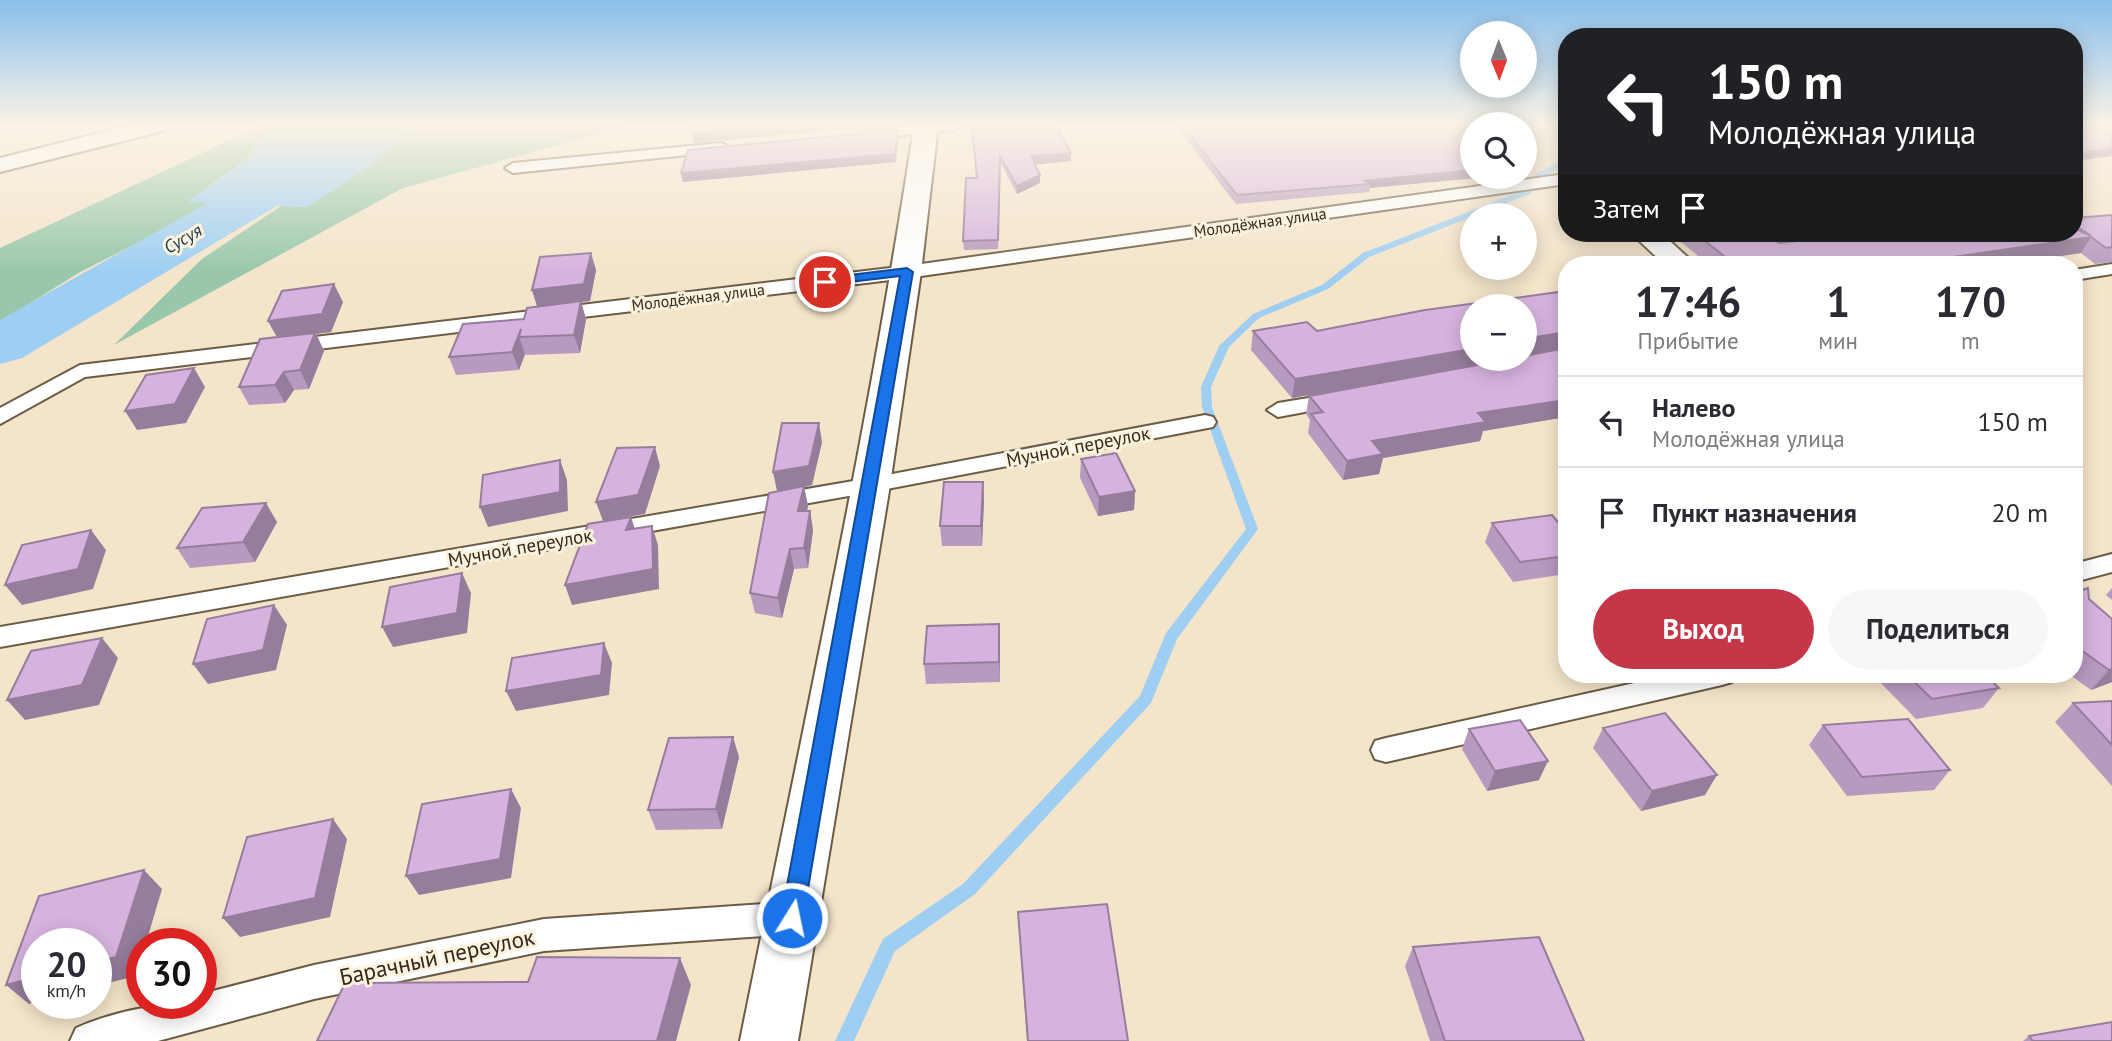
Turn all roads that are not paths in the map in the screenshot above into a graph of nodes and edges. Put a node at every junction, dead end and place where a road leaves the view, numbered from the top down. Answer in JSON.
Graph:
{"nodes":[{"id":1,"x":926,"y":175,"type":"edge"},
{"id":2,"x":1558,"y":180,"type":"edge"},
{"id":3,"x":1655,"y":242,"type":"edge"},
{"id":4,"x":1672,"y":256,"type":"edge"},
{"id":5,"x":2112,"y":269,"type":"edge"},
{"id":6,"x":907,"y":272,"type":"junction"},
{"id":7,"x":2083,"y":274,"type":"edge"},
{"id":8,"x":1360,"y":395,"type":"edge"},
{"id":9,"x":1278,"y":410,"type":"dead end"},
{"id":10,"x":0,"y":417,"type":"edge"},
{"id":11,"x":1205,"y":422,"type":"dead end"},
{"id":12,"x":871,"y":485,"type":"junction"},
{"id":13,"x":2112,"y":563,"type":"edge"},
{"id":14,"x":2083,"y":571,"type":"edge"},
{"id":15,"x":0,"y":637,"type":"edge"},
{"id":16,"x":1683,"y":683,"type":"edge"},
{"id":17,"x":1386,"y":750,"type":"dead end"},
{"id":18,"x":792,"y":918,"type":"junction"},
{"id":19,"x":89,"y":1041,"type":"edge"},
{"id":20,"x":769,"y":1041,"type":"edge"}],
"edges":[{"from":1,"to":6,"type":"street"},
{"from":2,"to":6,"type":"lane","name":"Молодёжная улица"},
{"from":3,"to":4,"type":"street"},
{"from":5,"to":7,"type":"lane"},
{"from":6,"to":10,"type":"lane","name":"Молодёжная улица"},
{"from":6,"to":12,"type":"street"},
{"from":8,"to":9,"type":"lane"},
{"from":11,"to":12,"type":"lane","name":"Мучной переулок"},
{"from":12,"to":15,"type":"lane","name":"Мучной переулок"},
{"from":12,"to":18,"type":"street"},
{"from":13,"to":14,"type":"lane"},
{"from":16,"to":17,"type":"lane"},
{"from":18,"to":19,"type":"lane","name":"Барачный переулок"},
{"from":18,"to":20,"type":"street"}]}
